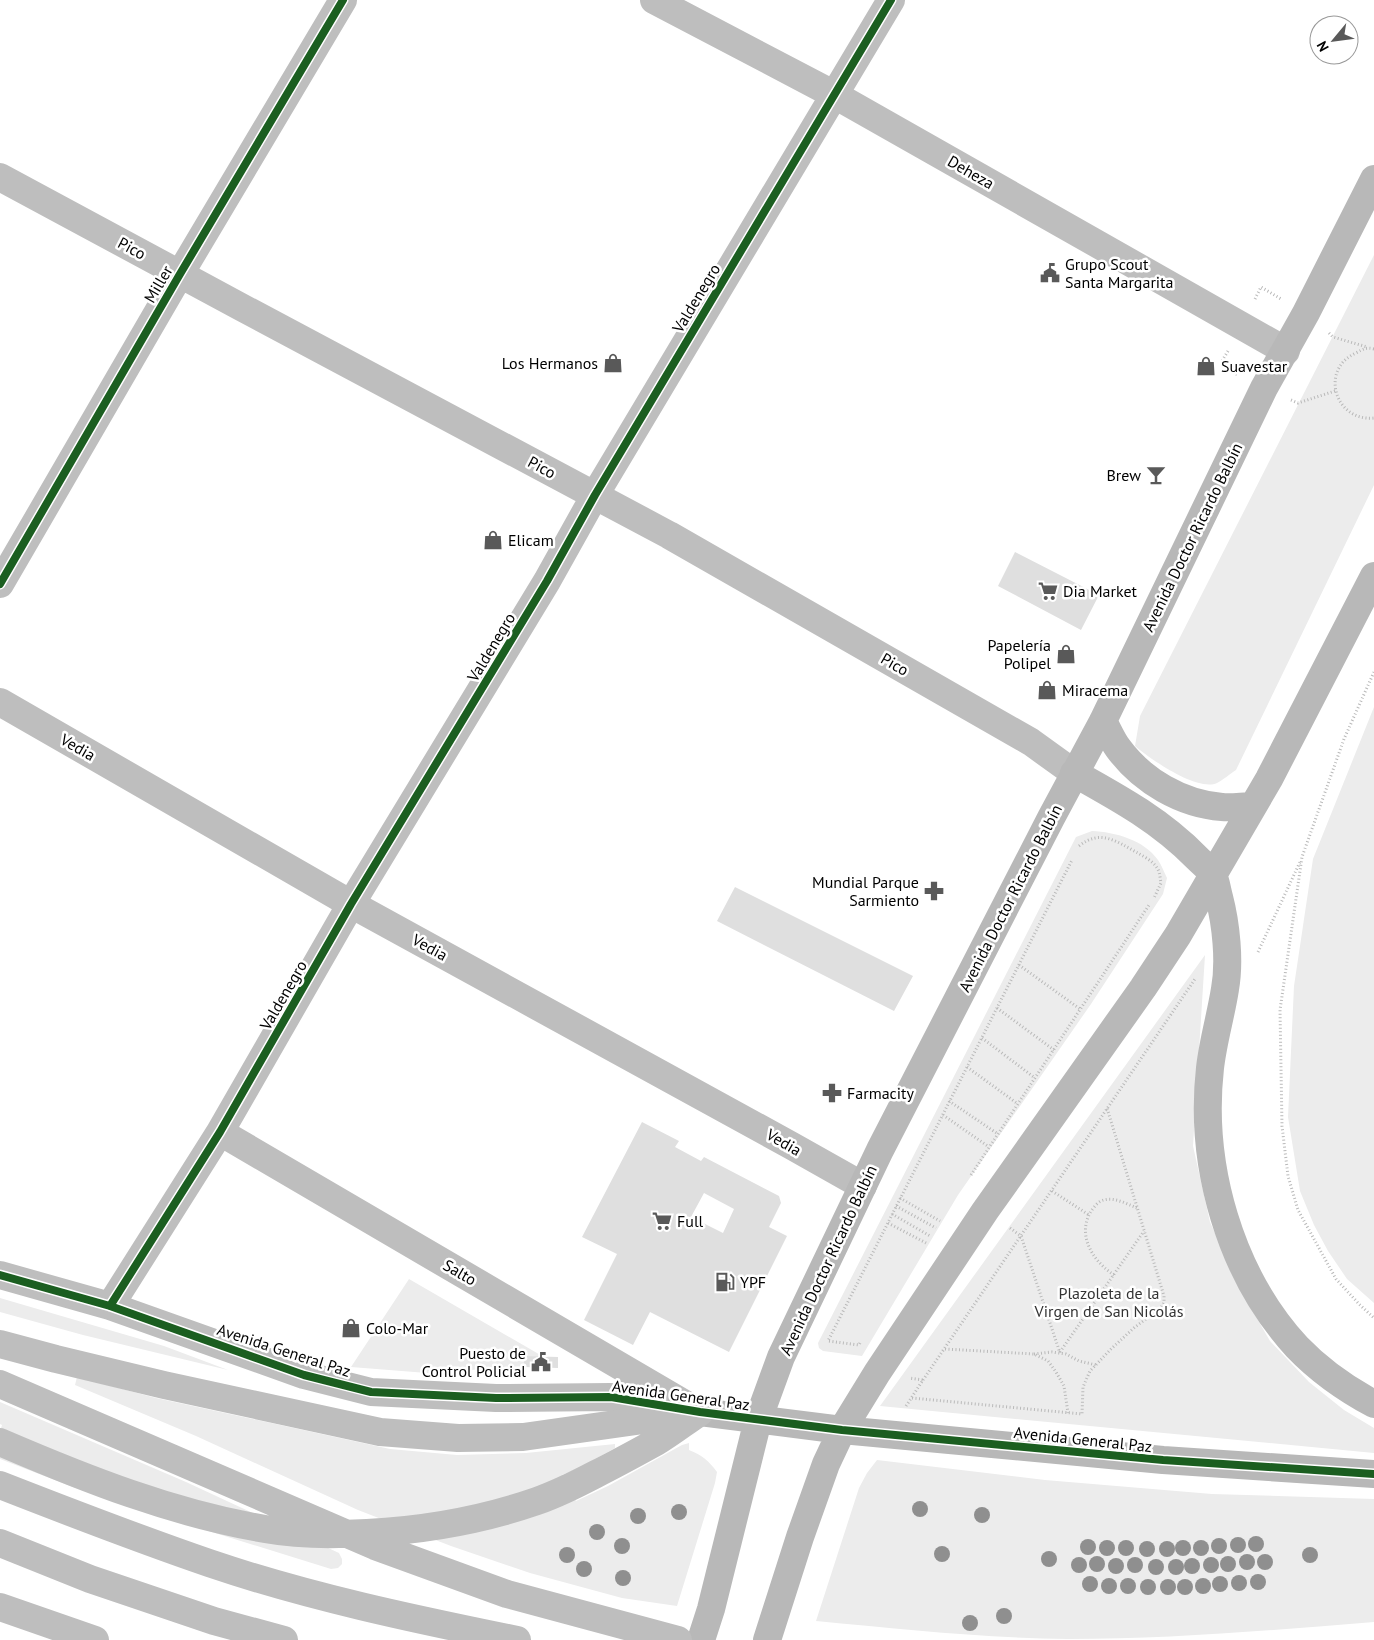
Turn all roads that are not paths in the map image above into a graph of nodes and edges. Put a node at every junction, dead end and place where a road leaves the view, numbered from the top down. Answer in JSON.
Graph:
{"nodes":[{"id":1,"x":343,"y":0,"type":"edge"},
{"id":2,"x":654,"y":0,"type":"edge"},
{"id":3,"x":891,"y":0,"type":"edge"},
{"id":4,"x":833,"y":94,"type":"junction"},
{"id":5,"x":0,"y":177,"type":"edge"},
{"id":6,"x":1374,"y":178,"type":"edge"},
{"id":7,"x":180,"y":274,"type":"junction"},
{"id":8,"x":1286,"y":351,"type":"junction"},
{"id":9,"x":595,"y":495,"type":"junction"},
{"id":10,"x":1374,"y":576,"type":"edge"},
{"id":11,"x":0,"y":584,"type":"edge"},
{"id":12,"x":0,"y":702,"type":"edge"},
{"id":13,"x":1103,"y":721,"type":"junction"},
{"id":14,"x":1074,"y":773,"type":"junction"},
{"id":15,"x":1253,"y":806,"type":"junction"},
{"id":16,"x":1213,"y":874,"type":"junction"},
{"id":17,"x":351,"y":904,"type":"junction"},
{"id":18,"x":220,"y":1132,"type":"junction"},
{"id":19,"x":862,"y":1186,"type":"junction"},
{"id":20,"x":0,"y":1274,"type":"edge"},
{"id":21,"x":110,"y":1306,"type":"junction"},
{"id":22,"x":0,"y":1344,"type":"edge"},
{"id":23,"x":0,"y":1384,"type":"edge"},
{"id":24,"x":1374,"y":1404,"type":"edge"},
{"id":25,"x":700,"y":1412,"type":"junction"},
{"id":26,"x":758,"y":1420,"type":"junction"},
{"id":27,"x":842,"y":1430,"type":"junction"},
{"id":28,"x":0,"y":1442,"type":"edge"},
{"id":29,"x":1374,"y":1474,"type":"edge"},
{"id":30,"x":0,"y":1485,"type":"edge"},
{"id":31,"x":0,"y":1543,"type":"edge"},
{"id":32,"x":0,"y":1607,"type":"edge"},
{"id":33,"x":771,"y":1628,"type":"edge"},
{"id":34,"x":95,"y":1640,"type":"edge"},
{"id":35,"x":284,"y":1640,"type":"edge"},
{"id":36,"x":517,"y":1640,"type":"edge"},
{"id":37,"x":678,"y":1640,"type":"edge"},
{"id":38,"x":701,"y":1640,"type":"edge"}],
"edges":[{"from":1,"to":7,"type":"main road","name":"Miller"},
{"from":2,"to":4,"type":"main road","name":"Deheza"},
{"from":3,"to":4,"type":"main road","name":"Valdenegro"},
{"from":4,"to":8,"type":"main road","name":"Deheza"},
{"from":4,"to":9,"type":"main road","name":"Valdenegro"},
{"from":5,"to":7,"type":"main road","name":"Pico"},
{"from":6,"to":8,"type":"main road","name":"Avenida Doctor Ricardo Balbín"},
{"from":7,"to":9,"type":"main road","name":"Pico"},
{"from":7,"to":11,"type":"main road","name":"Miller"},
{"from":8,"to":13,"type":"main road","name":"Avenida Doctor Ricardo Balbín"},
{"from":9,"to":14,"type":"main road","name":"Pico"},
{"from":9,"to":17,"type":"main road","name":"Valdenegro"},
{"from":10,"to":15,"type":"main road"},
{"from":12,"to":17,"type":"main road","name":"Vedia"},
{"from":13,"to":14,"type":"main road","name":"Avenida Doctor Ricardo Balbín"},
{"from":13,"to":15,"type":"main road"},
{"from":14,"to":16,"type":"main road"},
{"from":14,"to":19,"type":"main road","name":"Avenida Doctor Ricardo Balbín"},
{"from":15,"to":16,"type":"main road"},
{"from":16,"to":24,"type":"main road"},
{"from":16,"to":27,"type":"main road"},
{"from":17,"to":18,"type":"main road","name":"Valdenegro"},
{"from":17,"to":19,"type":"main road","name":"Vedia"},
{"from":18,"to":21,"type":"main road","name":"Valdenegro"},
{"from":18,"to":25,"type":"main road","name":"Salto"},
{"from":19,"to":26,"type":"main road","name":"Avenida Doctor Ricardo Balbín"},
{"from":20,"to":21,"type":"main road","name":"Avenida General Paz"},
{"from":21,"to":25,"type":"main road","name":"Avenida General Paz"},
{"from":22,"to":25,"type":"main road"},
{"from":23,"to":37,"type":"main road"},
{"from":25,"to":26,"type":"main road","name":"Avenida General Paz"},
{"from":25,"to":28,"type":"main road"},
{"from":26,"to":27,"type":"main road","name":"Avenida General Paz"},
{"from":26,"to":38,"type":"main road","name":"Avenida Doctor Ricardo Balbín"},
{"from":27,"to":29,"type":"main road","name":"Avenida General Paz"},
{"from":27,"to":33,"type":"main road"},
{"from":30,"to":36,"type":"main road"},
{"from":31,"to":35,"type":"main road"},
{"from":32,"to":34,"type":"main road"}]}
